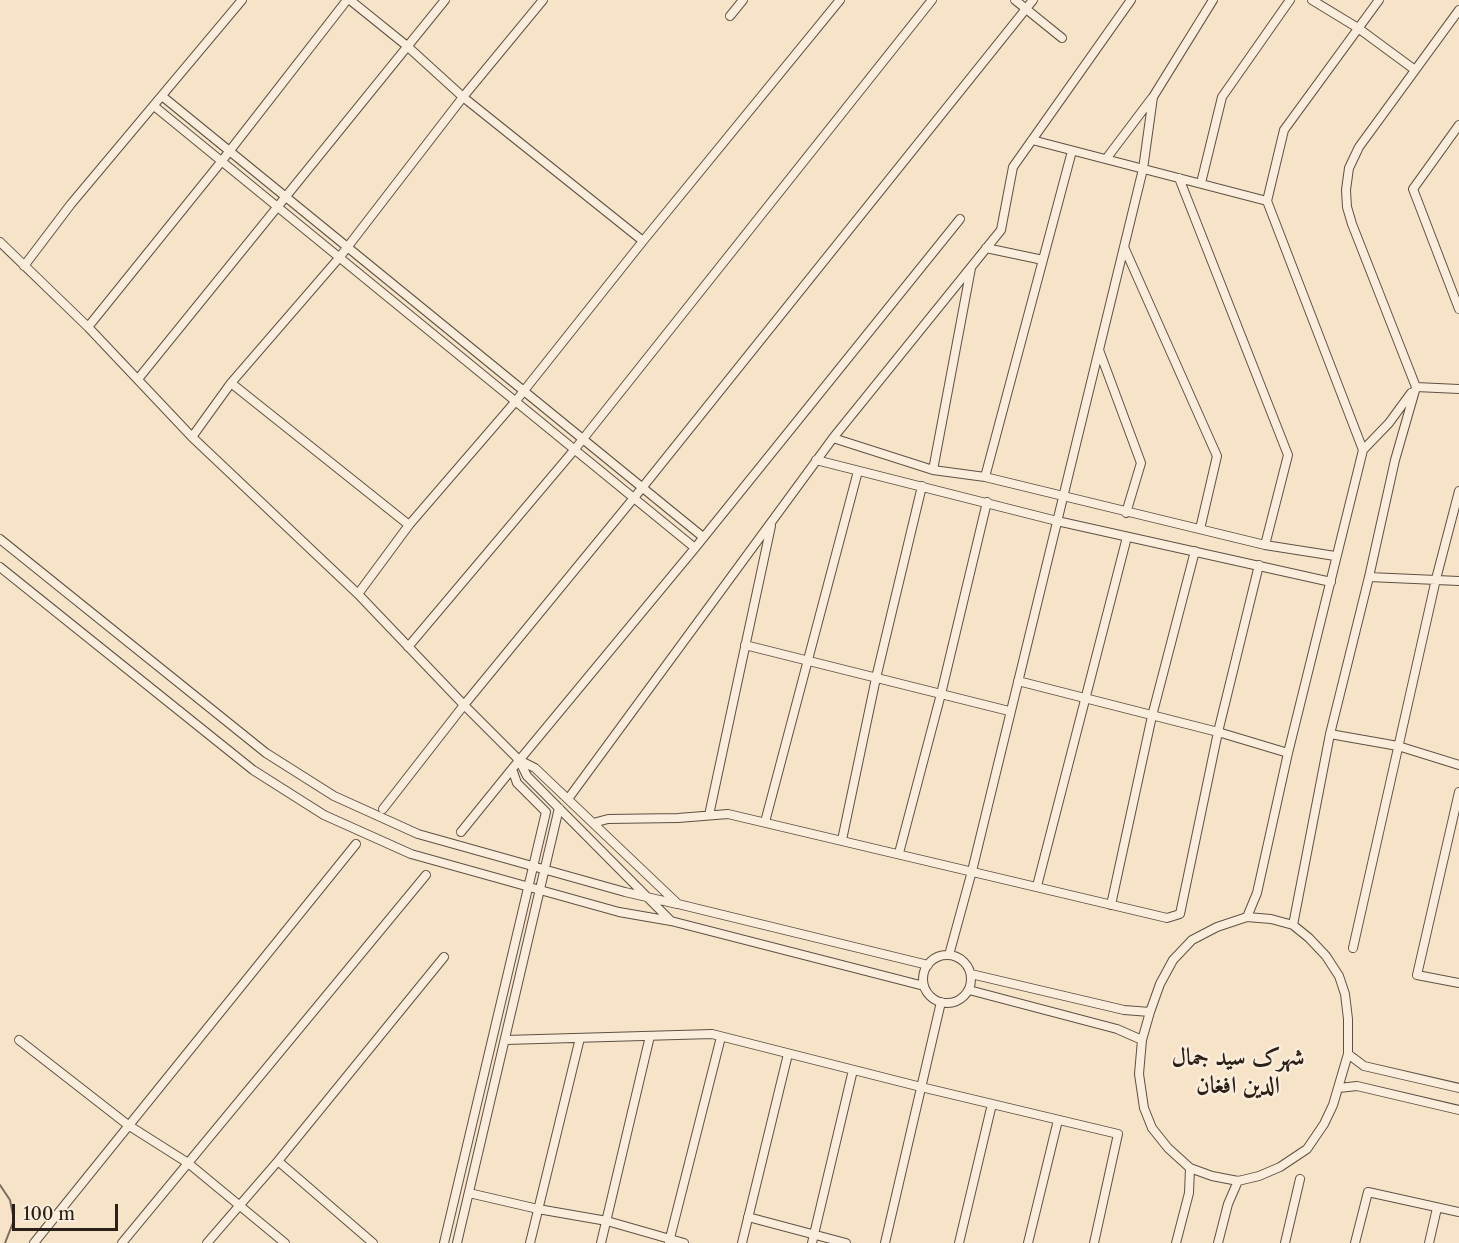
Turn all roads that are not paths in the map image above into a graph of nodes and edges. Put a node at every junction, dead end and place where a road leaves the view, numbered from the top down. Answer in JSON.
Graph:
{"nodes":[{"id":1,"x":242,"y":0,"type":"edge"},
{"id":2,"x":349,"y":0,"type":"edge"},
{"id":3,"x":445,"y":0,"type":"edge"},
{"id":4,"x":543,"y":0,"type":"edge"},
{"id":5,"x":743,"y":0,"type":"edge"},
{"id":6,"x":840,"y":0,"type":"edge"},
{"id":7,"x":932,"y":0,"type":"edge"},
{"id":8,"x":1015,"y":0,"type":"edge"},
{"id":9,"x":1033,"y":0,"type":"edge"},
{"id":10,"x":1131,"y":0,"type":"edge"},
{"id":11,"x":1213,"y":0,"type":"edge"},
{"id":12,"x":1290,"y":0,"type":"edge"},
{"id":13,"x":1312,"y":0,"type":"edge"},
{"id":14,"x":1379,"y":0,"type":"edge"},
{"id":15,"x":1026,"y":9,"type":"junction"},
{"id":16,"x":1459,"y":10,"type":"edge"},
{"id":17,"x":730,"y":16,"type":"dead end"},
{"id":18,"x":1358,"y":28,"type":"junction"},
{"id":19,"x":1062,"y":38,"type":"dead end"},
{"id":20,"x":407,"y":46,"type":"junction"},
{"id":21,"x":1415,"y":70,"type":"junction"},
{"id":22,"x":162,"y":96,"type":"junction"},
{"id":23,"x":463,"y":97,"type":"junction"},
{"id":24,"x":1153,"y":97,"type":"junction"},
{"id":25,"x":154,"y":106,"type":"junction"},
{"id":26,"x":1459,"y":125,"type":"edge"},
{"id":27,"x":1032,"y":140,"type":"junction"},
{"id":28,"x":229,"y":151,"type":"junction"},
{"id":29,"x":1072,"y":151,"type":"junction"},
{"id":30,"x":1106,"y":159,"type":"junction"},
{"id":31,"x":221,"y":162,"type":"junction"},
{"id":32,"x":1143,"y":169,"type":"junction"},
{"id":33,"x":1179,"y":178,"type":"junction"},
{"id":34,"x":1201,"y":183,"type":"junction"},
{"id":35,"x":285,"y":197,"type":"junction"},
{"id":36,"x":1267,"y":201,"type":"junction"},
{"id":37,"x":277,"y":207,"type":"junction"},
{"id":38,"x":960,"y":219,"type":"dead end"},
{"id":39,"x":643,"y":241,"type":"junction"},
{"id":40,"x":0,"y":242,"type":"edge"},
{"id":41,"x":1124,"y":246,"type":"junction"},
{"id":42,"x":347,"y":248,"type":"junction"},
{"id":43,"x":986,"y":248,"type":"junction"},
{"id":44,"x":339,"y":258,"type":"junction"},
{"id":45,"x":1043,"y":260,"type":"junction"},
{"id":46,"x":24,"y":266,"type":"junction"},
{"id":47,"x":972,"y":267,"type":"junction"},
{"id":48,"x":1459,"y":309,"type":"edge"},
{"id":49,"x":88,"y":327,"type":"junction"},
{"id":50,"x":1099,"y":349,"type":"junction"},
{"id":51,"x":138,"y":380,"type":"junction"},
{"id":52,"x":231,"y":383,"type":"junction"},
{"id":53,"x":1416,"y":387,"type":"junction"},
{"id":54,"x":1459,"y":389,"type":"edge"},
{"id":55,"x":524,"y":391,"type":"junction"},
{"id":56,"x":515,"y":402,"type":"junction"},
{"id":57,"x":192,"y":437,"type":"junction"},
{"id":58,"x":833,"y":438,"type":"junction"},
{"id":59,"x":583,"y":439,"type":"junction"},
{"id":60,"x":575,"y":449,"type":"junction"},
{"id":61,"x":1363,"y":450,"type":"junction"},
{"id":62,"x":816,"y":460,"type":"junction"},
{"id":63,"x":933,"y":470,"type":"junction"},
{"id":64,"x":858,"y":471,"type":"junction"},
{"id":65,"x":986,"y":477,"type":"junction"},
{"id":66,"x":922,"y":486,"type":"junction"},
{"id":67,"x":642,"y":488,"type":"junction"},
{"id":68,"x":1459,"y":491,"type":"edge"},
{"id":69,"x":1062,"y":497,"type":"junction"},
{"id":70,"x":633,"y":499,"type":"junction"},
{"id":71,"x":987,"y":502,"type":"junction"},
{"id":72,"x":1126,"y":513,"type":"junction"},
{"id":73,"x":772,"y":521,"type":"junction"},
{"id":74,"x":1057,"y":521,"type":"junction"},
{"id":75,"x":409,"y":525,"type":"junction"},
{"id":76,"x":1200,"y":529,"type":"junction"},
{"id":77,"x":703,"y":537,"type":"junction"},
{"id":78,"x":1127,"y":537,"type":"junction"},
{"id":79,"x":0,"y":539,"type":"edge"},
{"id":80,"x":1265,"y":545,"type":"junction"},
{"id":81,"x":694,"y":548,"type":"junction"},
{"id":82,"x":1195,"y":551,"type":"junction"},
{"id":83,"x":1335,"y":556,"type":"junction"},
{"id":84,"x":1258,"y":565,"type":"junction"},
{"id":85,"x":0,"y":567,"type":"edge"},
{"id":86,"x":1369,"y":577,"type":"junction"},
{"id":87,"x":1436,"y":579,"type":"junction"},
{"id":88,"x":1459,"y":580,"type":"edge"},
{"id":89,"x":1331,"y":582,"type":"junction"},
{"id":90,"x":358,"y":594,"type":"junction"},
{"id":91,"x":745,"y":645,"type":"junction"},
{"id":92,"x":408,"y":647,"type":"junction"},
{"id":93,"x":809,"y":661,"type":"junction"},
{"id":94,"x":876,"y":678,"type":"junction"},
{"id":95,"x":1018,"y":681,"type":"junction"},
{"id":96,"x":941,"y":694,"type":"junction"},
{"id":97,"x":1086,"y":700,"type":"junction"},
{"id":98,"x":464,"y":705,"type":"junction"},
{"id":99,"x":1009,"y":711,"type":"junction"},
{"id":100,"x":1152,"y":716,"type":"junction"},
{"id":101,"x":1218,"y":732,"type":"junction"},
{"id":102,"x":1330,"y":734,"type":"junction"},
{"id":103,"x":1398,"y":746,"type":"junction"},
{"id":104,"x":1288,"y":753,"type":"junction"},
{"id":105,"x":519,"y":759,"type":"junction"},
{"id":106,"x":1459,"y":765,"type":"edge"},
{"id":107,"x":512,"y":769,"type":"junction"},
{"id":108,"x":1459,"y":792,"type":"edge"},
{"id":109,"x":568,"y":799,"type":"junction"},
{"id":110,"x":1458,"y":803,"type":"edge"},
{"id":111,"x":383,"y":808,"type":"dead end"},
{"id":112,"x":559,"y":808,"type":"junction"},
{"id":113,"x":709,"y":815,"type":"junction"},
{"id":114,"x":765,"y":822,"type":"junction"},
{"id":115,"x":593,"y":823,"type":"junction"},
{"id":116,"x":461,"y":832,"type":"dead end"},
{"id":117,"x":842,"y":840,"type":"junction"},
{"id":118,"x":356,"y":844,"type":"dead end"},
{"id":119,"x":899,"y":854,"type":"junction"},
{"id":120,"x":533,"y":866,"type":"junction"},
{"id":121,"x":544,"y":869,"type":"junction"},
{"id":122,"x":972,"y":871,"type":"junction"},
{"id":123,"x":426,"y":875,"type":"dead end"},
{"id":124,"x":1037,"y":886,"type":"junction"},
{"id":125,"x":529,"y":887,"type":"junction"},
{"id":126,"x":540,"y":890,"type":"junction"},
{"id":127,"x":647,"y":897,"type":"junction"},
{"id":128,"x":678,"y":904,"type":"junction"},
{"id":129,"x":1111,"y":905,"type":"junction"},
{"id":130,"x":1247,"y":917,"type":"junction"},
{"id":131,"x":671,"y":921,"type":"junction"},
{"id":132,"x":1293,"y":925,"type":"junction"},
{"id":133,"x":1353,"y":948,"type":"dead end"},
{"id":134,"x":949,"y":955,"type":"junction"},
{"id":135,"x":444,"y":957,"type":"dead end"},
{"id":136,"x":928,"y":965,"type":"junction"},
{"id":137,"x":971,"y":974,"type":"junction"},
{"id":138,"x":1459,"y":983,"type":"edge"},
{"id":139,"x":924,"y":986,"type":"junction"},
{"id":140,"x":969,"y":990,"type":"junction"},
{"id":141,"x":941,"y":1002,"type":"junction"},
{"id":142,"x":1150,"y":1012,"type":"junction"},
{"id":143,"x":650,"y":1036,"type":"junction"},
{"id":144,"x":721,"y":1037,"type":"junction"},
{"id":145,"x":580,"y":1038,"type":"junction"},
{"id":146,"x":19,"y":1040,"type":"dead end"},
{"id":147,"x":505,"y":1040,"type":"junction"},
{"id":148,"x":1142,"y":1040,"type":"junction"},
{"id":149,"x":1348,"y":1053,"type":"junction"},
{"id":150,"x":788,"y":1054,"type":"junction"},
{"id":151,"x":853,"y":1070,"type":"junction"},
{"id":152,"x":921,"y":1087,"type":"junction"},
{"id":153,"x":1339,"y":1088,"type":"junction"},
{"id":154,"x":1459,"y":1088,"type":"edge"},
{"id":155,"x":992,"y":1104,"type":"junction"},
{"id":156,"x":1459,"y":1110,"type":"edge"},
{"id":157,"x":1058,"y":1120,"type":"junction"},
{"id":158,"x":128,"y":1125,"type":"junction"},
{"id":159,"x":278,"y":1161,"type":"junction"},
{"id":160,"x":188,"y":1163,"type":"junction"},
{"id":161,"x":1190,"y":1168,"type":"junction"},
{"id":162,"x":1300,"y":1179,"type":"dead end"},
{"id":163,"x":1238,"y":1181,"type":"junction"},
{"id":164,"x":469,"y":1193,"type":"junction"},
{"id":165,"x":240,"y":1205,"type":"junction"},
{"id":166,"x":1437,"y":1208,"type":"junction"},
{"id":167,"x":538,"y":1209,"type":"junction"},
{"id":168,"x":1459,"y":1212,"type":"edge"},
{"id":169,"x":748,"y":1217,"type":"junction"},
{"id":170,"x":607,"y":1221,"type":"junction"},
{"id":171,"x":814,"y":1239,"type":"edge"},
{"id":172,"x":669,"y":1241,"type":"edge"},
{"id":173,"x":284,"y":1242,"type":"edge"},
{"id":174,"x":34,"y":1243,"type":"edge"},
{"id":175,"x":122,"y":1243,"type":"edge"},
{"id":176,"x":207,"y":1243,"type":"edge"},
{"id":177,"x":374,"y":1243,"type":"edge"},
{"id":178,"x":444,"y":1243,"type":"edge"},
{"id":179,"x":457,"y":1243,"type":"edge"},
{"id":180,"x":530,"y":1243,"type":"edge"},
{"id":181,"x":601,"y":1243,"type":"edge"},
{"id":182,"x":684,"y":1243,"type":"edge"},
{"id":183,"x":742,"y":1243,"type":"edge"},
{"id":184,"x":846,"y":1243,"type":"edge"},
{"id":185,"x":885,"y":1243,"type":"edge"},
{"id":186,"x":959,"y":1243,"type":"edge"},
{"id":187,"x":1028,"y":1243,"type":"edge"},
{"id":188,"x":1094,"y":1243,"type":"edge"},
{"id":189,"x":1176,"y":1243,"type":"edge"},
{"id":190,"x":1218,"y":1243,"type":"edge"},
{"id":191,"x":1284,"y":1243,"type":"edge"},
{"id":192,"x":1355,"y":1243,"type":"edge"},
{"id":193,"x":1429,"y":1243,"type":"edge"}],
"edges":[{"from":1,"to":22,"type":"street"},
{"from":2,"to":20,"type":"street"},
{"from":2,"to":28,"type":"street"},
{"from":3,"to":20,"type":"street"},
{"from":4,"to":23,"type":"street"},
{"from":5,"to":17,"type":"street"},
{"from":6,"to":39,"type":"street"},
{"from":7,"to":59,"type":"street"},
{"from":8,"to":15,"type":"street"},
{"from":9,"to":15,"type":"street"},
{"from":10,"to":27,"type":"street"},
{"from":11,"to":24,"type":"street"},
{"from":12,"to":34,"type":"street"},
{"from":13,"to":18,"type":"street"},
{"from":14,"to":18,"type":"street"},
{"from":15,"to":19,"type":"street"},
{"from":15,"to":67,"type":"street"},
{"from":16,"to":21,"type":"street"},
{"from":18,"to":21,"type":"street"},
{"from":18,"to":36,"type":"street"},
{"from":20,"to":23,"type":"street"},
{"from":20,"to":35,"type":"street"},
{"from":21,"to":53,"type":"street"},
{"from":22,"to":25,"type":"street"},
{"from":22,"to":28,"type":"street"},
{"from":23,"to":39,"type":"street"},
{"from":23,"to":42,"type":"street"},
{"from":24,"to":30,"type":"street"},
{"from":24,"to":32,"type":"street"},
{"from":25,"to":31,"type":"street"},
{"from":25,"to":46,"type":"street"},
{"from":26,"to":48,"type":"street"},
{"from":27,"to":29,"type":"street"},
{"from":27,"to":43,"type":"street"},
{"from":28,"to":31,"type":"street"},
{"from":28,"to":35,"type":"street"},
{"from":29,"to":30,"type":"street"},
{"from":29,"to":45,"type":"street"},
{"from":30,"to":32,"type":"street"},
{"from":31,"to":37,"type":"street"},
{"from":31,"to":49,"type":"street"},
{"from":32,"to":33,"type":"street"},
{"from":32,"to":41,"type":"street"},
{"from":33,"to":34,"type":"street"},
{"from":33,"to":80,"type":"street"},
{"from":34,"to":36,"type":"street"},
{"from":35,"to":37,"type":"street"},
{"from":35,"to":42,"type":"street"},
{"from":36,"to":61,"type":"street"},
{"from":37,"to":44,"type":"street"},
{"from":37,"to":51,"type":"street"},
{"from":38,"to":77,"type":"street"},
{"from":39,"to":55,"type":"street"},
{"from":40,"to":46,"type":"street"},
{"from":41,"to":50,"type":"street"},
{"from":41,"to":76,"type":"street"},
{"from":42,"to":44,"type":"street"},
{"from":42,"to":55,"type":"street"},
{"from":43,"to":45,"type":"street"},
{"from":43,"to":47,"type":"street"},
{"from":44,"to":52,"type":"street"},
{"from":44,"to":56,"type":"street"},
{"from":45,"to":65,"type":"street"},
{"from":46,"to":49,"type":"street"},
{"from":47,"to":58,"type":"street"},
{"from":47,"to":63,"type":"street"},
{"from":49,"to":51,"type":"street"},
{"from":50,"to":69,"type":"street"},
{"from":50,"to":72,"type":"street"},
{"from":51,"to":57,"type":"street"},
{"from":52,"to":57,"type":"street"},
{"from":52,"to":75,"type":"street"},
{"from":53,"to":54,"type":"street"},
{"from":53,"to":61,"type":"street"},
{"from":53,"to":86,"type":"street"},
{"from":55,"to":56,"type":"street"},
{"from":55,"to":59,"type":"street"},
{"from":56,"to":60,"type":"street"},
{"from":56,"to":75,"type":"street"},
{"from":57,"to":90,"type":"street"},
{"from":58,"to":62,"type":"street"},
{"from":58,"to":63,"type":"street"},
{"from":59,"to":60,"type":"street"},
{"from":59,"to":67,"type":"street"},
{"from":60,"to":70,"type":"street"},
{"from":60,"to":92,"type":"street"},
{"from":61,"to":83,"type":"street"},
{"from":62,"to":64,"type":"street"},
{"from":62,"to":73,"type":"street"},
{"from":63,"to":65,"type":"street"},
{"from":64,"to":66,"type":"street"},
{"from":64,"to":93,"type":"street"},
{"from":65,"to":69,"type":"street"},
{"from":66,"to":71,"type":"street"},
{"from":66,"to":94,"type":"street"},
{"from":67,"to":70,"type":"street"},
{"from":67,"to":77,"type":"street"},
{"from":68,"to":87,"type":"street"},
{"from":69,"to":72,"type":"street"},
{"from":69,"to":74,"type":"street"},
{"from":70,"to":81,"type":"street"},
{"from":70,"to":98,"type":"street"},
{"from":71,"to":74,"type":"street"},
{"from":71,"to":96,"type":"street"},
{"from":72,"to":76,"type":"street"},
{"from":73,"to":91,"type":"street"},
{"from":73,"to":109,"type":"street"},
{"from":74,"to":78,"type":"street"},
{"from":74,"to":95,"type":"street"},
{"from":75,"to":90,"type":"street"},
{"from":76,"to":80,"type":"street"},
{"from":77,"to":81,"type":"street"},
{"from":78,"to":82,"type":"street"},
{"from":78,"to":97,"type":"street"},
{"from":79,"to":120,"type":"street"},
{"from":80,"to":83,"type":"street"},
{"from":81,"to":105,"type":"street"},
{"from":82,"to":84,"type":"street"},
{"from":82,"to":100,"type":"street"},
{"from":83,"to":89,"type":"street"},
{"from":84,"to":89,"type":"street"},
{"from":84,"to":101,"type":"street"},
{"from":85,"to":125,"type":"street"},
{"from":86,"to":87,"type":"street"},
{"from":86,"to":102,"type":"street"},
{"from":87,"to":88,"type":"street"},
{"from":87,"to":103,"type":"street"},
{"from":89,"to":104,"type":"street"},
{"from":90,"to":92,"type":"street"},
{"from":91,"to":93,"type":"street"},
{"from":91,"to":113,"type":"street"},
{"from":92,"to":98,"type":"street"},
{"from":93,"to":94,"type":"street"},
{"from":93,"to":114,"type":"street"},
{"from":94,"to":96,"type":"street"},
{"from":94,"to":117,"type":"street"},
{"from":95,"to":97,"type":"street"},
{"from":95,"to":99,"type":"street"},
{"from":96,"to":99,"type":"street"},
{"from":96,"to":119,"type":"street"},
{"from":97,"to":100,"type":"street"},
{"from":97,"to":124,"type":"street"},
{"from":98,"to":105,"type":"street"},
{"from":98,"to":111,"type":"street"},
{"from":99,"to":122,"type":"street"},
{"from":100,"to":101,"type":"street"},
{"from":100,"to":129,"type":"street"},
{"from":101,"to":104,"type":"street"},
{"from":101,"to":129,"type":"street"},
{"from":102,"to":103,"type":"street"},
{"from":102,"to":132,"type":"street"},
{"from":103,"to":106,"type":"street"},
{"from":103,"to":133,"type":"street"},
{"from":104,"to":130,"type":"street"},
{"from":105,"to":107,"type":"street"},
{"from":105,"to":109,"type":"street"},
{"from":105,"to":112,"type":"street"},
{"from":107,"to":116,"type":"street"},
{"from":107,"to":120,"type":"street"},
{"from":108,"to":110,"type":"street"},
{"from":109,"to":115,"type":"street"},
{"from":110,"to":138,"type":"street"},
{"from":112,"to":121,"type":"street"},
{"from":112,"to":127,"type":"street"},
{"from":113,"to":114,"type":"street"},
{"from":113,"to":115,"type":"street"},
{"from":114,"to":117,"type":"street"},
{"from":115,"to":128,"type":"street"},
{"from":117,"to":119,"type":"street"},
{"from":118,"to":158,"type":"street"},
{"from":119,"to":122,"type":"street"},
{"from":120,"to":121,"type":"street"},
{"from":120,"to":125,"type":"street"},
{"from":121,"to":126,"type":"street"},
{"from":121,"to":127,"type":"street"},
{"from":122,"to":124,"type":"street"},
{"from":122,"to":134,"type":"street"},
{"from":123,"to":160,"type":"street"},
{"from":124,"to":129,"type":"street"},
{"from":125,"to":126,"type":"street"},
{"from":125,"to":178,"type":"street"},
{"from":126,"to":131,"type":"street"},
{"from":126,"to":147,"type":"street"},
{"from":127,"to":128,"type":"street"},
{"from":127,"to":131,"type":"street"},
{"from":128,"to":136,"type":"street"},
{"from":130,"to":132,"type":"street"},
{"from":130,"to":142,"type":"street"},
{"from":131,"to":139,"type":"street"},
{"from":132,"to":149,"type":"street"},
{"from":134,"to":136,"type":"street"},
{"from":134,"to":137,"type":"street"},
{"from":135,"to":159,"type":"street"},
{"from":136,"to":139,"type":"street"},
{"from":137,"to":140,"type":"street"},
{"from":137,"to":142,"type":"street"},
{"from":139,"to":141,"type":"street"},
{"from":140,"to":141,"type":"street"},
{"from":140,"to":148,"type":"street"},
{"from":141,"to":152,"type":"street"},
{"from":142,"to":148,"type":"street"},
{"from":143,"to":144,"type":"street"},
{"from":143,"to":145,"type":"street"},
{"from":143,"to":170,"type":"street"},
{"from":144,"to":150,"type":"street"},
{"from":144,"to":172,"type":"street"},
{"from":145,"to":147,"type":"street"},
{"from":145,"to":167,"type":"street"},
{"from":146,"to":158,"type":"street"},
{"from":147,"to":164,"type":"street"},
{"from":148,"to":161,"type":"street"},
{"from":149,"to":153,"type":"street"},
{"from":149,"to":154,"type":"street"},
{"from":150,"to":151,"type":"street"},
{"from":150,"to":169,"type":"street"},
{"from":151,"to":152,"type":"street"},
{"from":151,"to":171,"type":"street"},
{"from":152,"to":155,"type":"street"},
{"from":152,"to":185,"type":"street"},
{"from":153,"to":156,"type":"street"},
{"from":153,"to":163,"type":"street"},
{"from":155,"to":157,"type":"street"},
{"from":155,"to":186,"type":"street"},
{"from":157,"to":187,"type":"street"},
{"from":157,"to":188,"type":"street"},
{"from":158,"to":160,"type":"street"},
{"from":158,"to":174,"type":"street"},
{"from":159,"to":165,"type":"street"},
{"from":159,"to":177,"type":"street"},
{"from":160,"to":165,"type":"street"},
{"from":160,"to":175,"type":"street"},
{"from":161,"to":163,"type":"street"},
{"from":161,"to":189,"type":"street"},
{"from":162,"to":191,"type":"street"},
{"from":163,"to":190,"type":"street"},
{"from":164,"to":167,"type":"street"},
{"from":164,"to":179,"type":"street"},
{"from":165,"to":173,"type":"street"},
{"from":165,"to":176,"type":"street"},
{"from":166,"to":168,"type":"street"},
{"from":166,"to":192,"type":"street"},
{"from":166,"to":193,"type":"street"},
{"from":167,"to":170,"type":"street"},
{"from":167,"to":180,"type":"street"},
{"from":169,"to":171,"type":"street"},
{"from":169,"to":183,"type":"street"},
{"from":170,"to":172,"type":"street"},
{"from":170,"to":181,"type":"street"},
{"from":171,"to":184,"type":"street"},
{"from":172,"to":182,"type":"street"}]}
